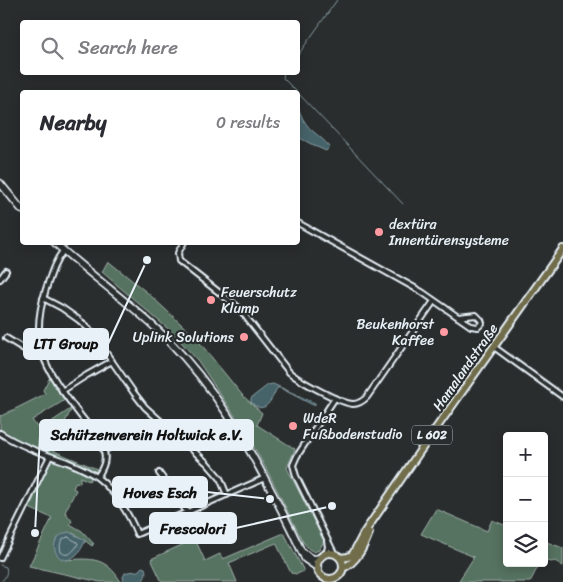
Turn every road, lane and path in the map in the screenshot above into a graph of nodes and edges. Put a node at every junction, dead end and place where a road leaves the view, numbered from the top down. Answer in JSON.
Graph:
{"nodes":[{"id":1,"x":0,"y":183,"type":"edge"},
{"id":2,"x":20,"y":208,"type":"edge"},
{"id":3,"x":300,"y":224,"type":"edge"},
{"id":4,"x":57,"y":245,"type":"edge"},
{"id":5,"x":182,"y":245,"type":"edge"},
{"id":6,"x":563,"y":249,"type":"edge"},
{"id":7,"x":63,"y":251,"type":"junction"},
{"id":8,"x":6,"y":271,"type":"dead end"},
{"id":9,"x":0,"y":279,"type":"edge"},
{"id":10,"x":43,"y":298,"type":"junction"},
{"id":11,"x":434,"y":301,"type":"junction"},
{"id":12,"x":458,"y":317,"type":"junction"},
{"id":13,"x":6,"y":338,"type":"dead end"},
{"id":14,"x":494,"y":347,"type":"junction"},
{"id":15,"x":42,"y":354,"type":"junction"},
{"id":16,"x":112,"y":361,"type":"junction"},
{"id":17,"x":62,"y":391,"type":"junction"},
{"id":18,"x":563,"y":397,"type":"edge"},
{"id":19,"x":335,"y":398,"type":"junction"},
{"id":20,"x":164,"y":424,"type":"junction"},
{"id":21,"x":0,"y":433,"type":"edge"},
{"id":22,"x":104,"y":450,"type":"junction"},
{"id":23,"x":50,"y":456,"type":"junction"},
{"id":24,"x":159,"y":473,"type":"dead end"},
{"id":25,"x":97,"y":477,"type":"junction"},
{"id":26,"x":265,"y":478,"type":"junction"},
{"id":27,"x":227,"y":495,"type":"junction"},
{"id":28,"x":187,"y":512,"type":"junction"},
{"id":29,"x":371,"y":524,"type":"junction"},
{"id":30,"x":327,"y":539,"type":"junction"},
{"id":31,"x":302,"y":552,"type":"junction"},
{"id":32,"x":334,"y":553,"type":"junction"},
{"id":33,"x":323,"y":555,"type":"junction"},
{"id":34,"x":0,"y":557,"type":"edge"},
{"id":35,"x":340,"y":558,"type":"junction"},
{"id":36,"x":318,"y":568,"type":"junction"},
{"id":37,"x":343,"y":568,"type":"junction"},
{"id":38,"x":339,"y":574,"type":"junction"},
{"id":39,"x":331,"y":580,"type":"edge"},
{"id":40,"x":338,"y":582,"type":"edge"}],
"edges":[{"from":1,"to":2,"type":"main road"},
{"from":3,"to":11,"type":"street"},
{"from":4,"to":7,"type":"main road"},
{"from":5,"to":19,"type":"street"},
{"from":6,"to":14,"type":"main road","name":"Hamalandstraße","number":"L 602"},
{"from":7,"to":10,"type":"street"},
{"from":7,"to":26,"type":"main road"},
{"from":8,"to":9,"type":"street"},
{"from":10,"to":15,"type":"street"},
{"from":10,"to":16,"type":"street"},
{"from":11,"to":12,"type":"street"},
{"from":11,"to":19,"type":"street"},
{"from":12,"to":12,"type":"street"},
{"from":13,"to":15,"type":"street"},
{"from":14,"to":18,"type":"street"},
{"from":14,"to":29,"type":"main road","name":"Hamalandstraße","number":"L 602"},
{"from":15,"to":17,"type":"street"},
{"from":16,"to":17,"type":"street"},
{"from":16,"to":20,"type":"street"},
{"from":17,"to":22,"type":"street"},
{"from":19,"to":30,"type":"street"},
{"from":20,"to":22,"type":"street"},
{"from":20,"to":27,"type":"street"},
{"from":21,"to":23,"type":"street"},
{"from":22,"to":25,"type":"street"},
{"from":23,"to":25,"type":"street"},
{"from":23,"to":34,"type":"street"},
{"from":24,"to":28,"type":"street"},
{"from":25,"to":28,"type":"street"},
{"from":26,"to":27,"type":"street"},
{"from":26,"to":31,"type":"main road"},
{"from":27,"to":28,"type":"street"},
{"from":29,"to":35,"type":"main road","name":"Hamalandstraße","number":"L 602"},
{"from":29,"to":37,"type":"main road","name":"Hamalandstraße","number":"L 602"},
{"from":30,"to":32,"type":"street"},
{"from":30,"to":33,"type":"street"},
{"from":31,"to":33,"type":"main road"},
{"from":31,"to":36,"type":"main road"},
{"from":32,"to":33,"type":"main road"},
{"from":32,"to":35,"type":"main road"},
{"from":33,"to":36,"type":"main road"},
{"from":35,"to":37,"type":"main road"},
{"from":36,"to":39,"type":"main road"},
{"from":37,"to":38,"type":"main road","number":"L 602"},
{"from":38,"to":39,"type":"main road"},
{"from":38,"to":40,"type":"main road"}]}
